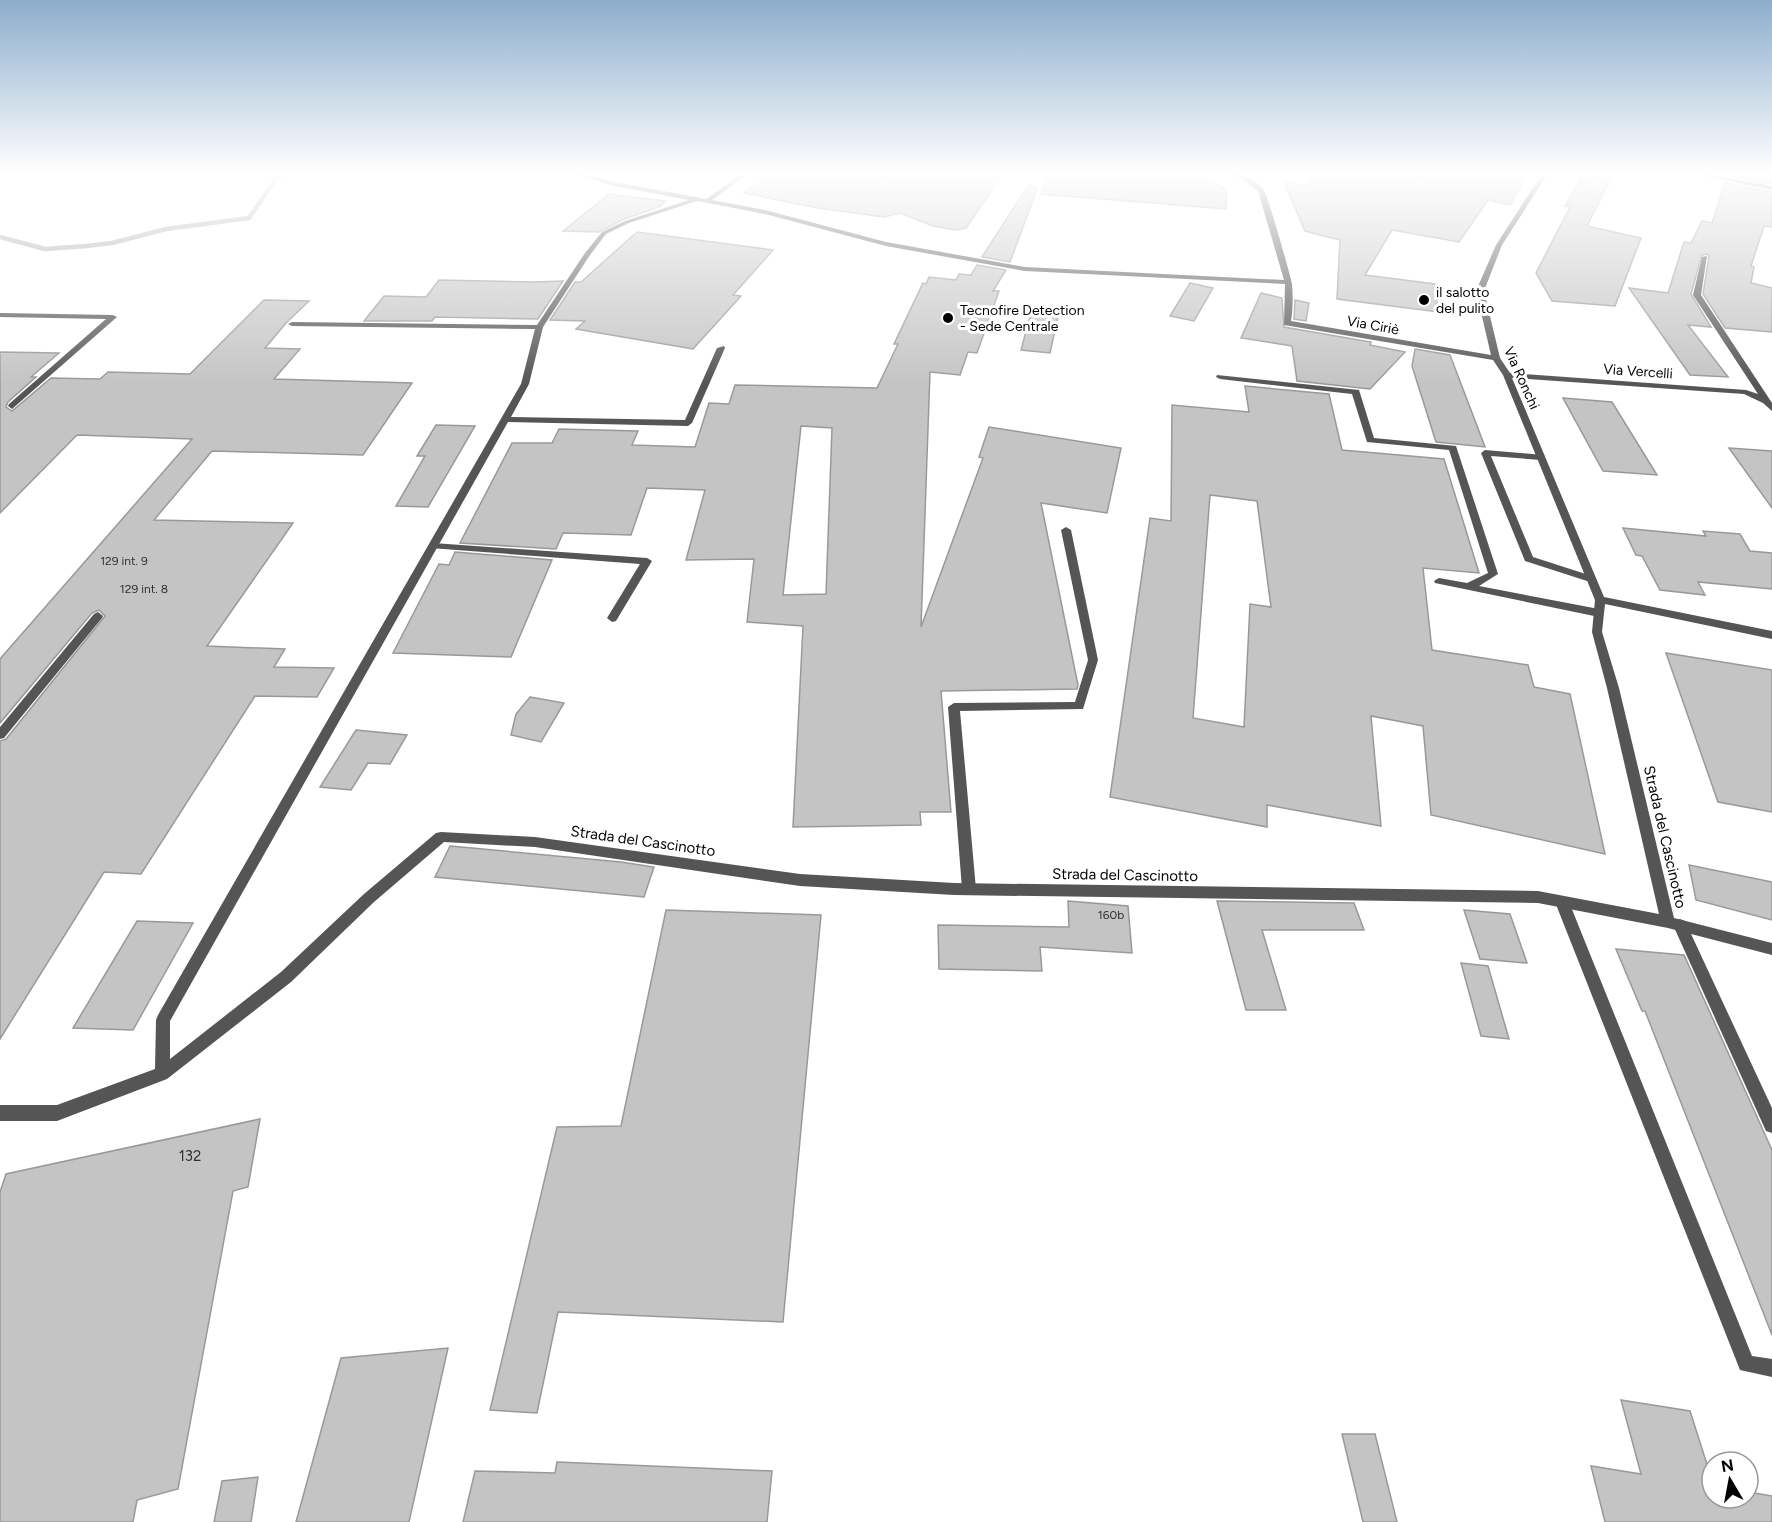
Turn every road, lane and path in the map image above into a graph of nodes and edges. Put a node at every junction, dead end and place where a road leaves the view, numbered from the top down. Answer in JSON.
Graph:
{"nodes":[{"id":1,"x":596,"y":243,"type":"edge"},
{"id":2,"x":882,"y":243,"type":"edge"},
{"id":3,"x":1277,"y":243,"type":"edge"},
{"id":4,"x":1500,"y":243,"type":"edge"},
{"id":5,"x":1705,"y":257,"type":"dead end"},
{"id":6,"x":1288,"y":282,"type":"junction"},
{"id":7,"x":0,"y":315,"type":"edge"},
{"id":8,"x":292,"y":324,"type":"dead end"},
{"id":9,"x":539,"y":327,"type":"junction"},
{"id":10,"x":721,"y":348,"type":"dead end"},
{"id":11,"x":1496,"y":358,"type":"junction"},
{"id":12,"x":1507,"y":375,"type":"junction"},
{"id":13,"x":1220,"y":377,"type":"dead end"},
{"id":14,"x":1769,"y":404,"type":"edge"},
{"id":15,"x":12,"y":406,"type":"dead end"},
{"id":16,"x":505,"y":419,"type":"junction"},
{"id":17,"x":1541,"y":457,"type":"junction"},
{"id":18,"x":1066,"y":530,"type":"dead end"},
{"id":19,"x":433,"y":546,"type":"junction"},
{"id":20,"x":1591,"y":579,"type":"junction"},
{"id":21,"x":1439,"y":581,"type":"dead end"},
{"id":22,"x":1468,"y":587,"type":"junction"},
{"id":23,"x":1600,"y":600,"type":"junction"},
{"id":24,"x":1599,"y":613,"type":"junction"},
{"id":25,"x":98,"y":616,"type":"dead end"},
{"id":26,"x":612,"y":618,"type":"dead end"},
{"id":27,"x":1772,"y":635,"type":"edge"},
{"id":28,"x":0,"y":735,"type":"edge"},
{"id":29,"x":969,"y":889,"type":"junction"},
{"id":30,"x":1562,"y":902,"type":"junction"},
{"id":31,"x":1674,"y":924,"type":"junction"},
{"id":32,"x":1772,"y":949,"type":"edge"},
{"id":33,"x":162,"y":1074,"type":"junction"},
{"id":34,"x":0,"y":1113,"type":"edge"},
{"id":35,"x":1772,"y":1125,"type":"edge"},
{"id":36,"x":1772,"y":1368,"type":"edge"}],
"edges":[{"from":1,"to":9,"type":"street"},
{"from":2,"to":6,"type":"street"},
{"from":3,"to":6,"type":"street","name":"Via Ciriè"},
{"from":4,"to":11,"type":"street","name":"Via Ronchi"},
{"from":5,"to":14,"type":"street","name":"Via Vercelli"},
{"from":6,"to":11,"type":"street","name":"Via Ciriè"},
{"from":7,"to":15,"type":"street"},
{"from":8,"to":9,"type":"street"},
{"from":9,"to":16,"type":"street"},
{"from":10,"to":16,"type":"street"},
{"from":11,"to":12,"type":"street","name":"Via Ronchi"},
{"from":12,"to":14,"type":"street","name":"Via Vercelli"},
{"from":12,"to":17,"type":"street","name":"Via Ronchi"},
{"from":13,"to":22,"type":"street"},
{"from":16,"to":19,"type":"street"},
{"from":17,"to":20,"type":"street","name":"Via Ronchi"},
{"from":17,"to":20,"type":"street"},
{"from":18,"to":29,"type":"street"},
{"from":19,"to":26,"type":"street"},
{"from":19,"to":33,"type":"street"},
{"from":20,"to":23,"type":"street","name":"Via Ronchi"},
{"from":21,"to":22,"type":"street"},
{"from":22,"to":24,"type":"street"},
{"from":23,"to":24,"type":"street","name":"Strada del Cascinotto"},
{"from":23,"to":27,"type":"street"},
{"from":24,"to":31,"type":"street","name":"Strada del Cascinotto"},
{"from":25,"to":28,"type":"street"},
{"from":29,"to":30,"type":"street","name":"Strada del Cascinotto"},
{"from":29,"to":33,"type":"street","name":"Strada del Cascinotto"},
{"from":30,"to":31,"type":"street","name":"Strada del Cascinotto"},
{"from":30,"to":36,"type":"street"},
{"from":31,"to":32,"type":"street"},
{"from":31,"to":35,"type":"street"},
{"from":33,"to":34,"type":"street","name":"Strada del Cascinotto"}]}
